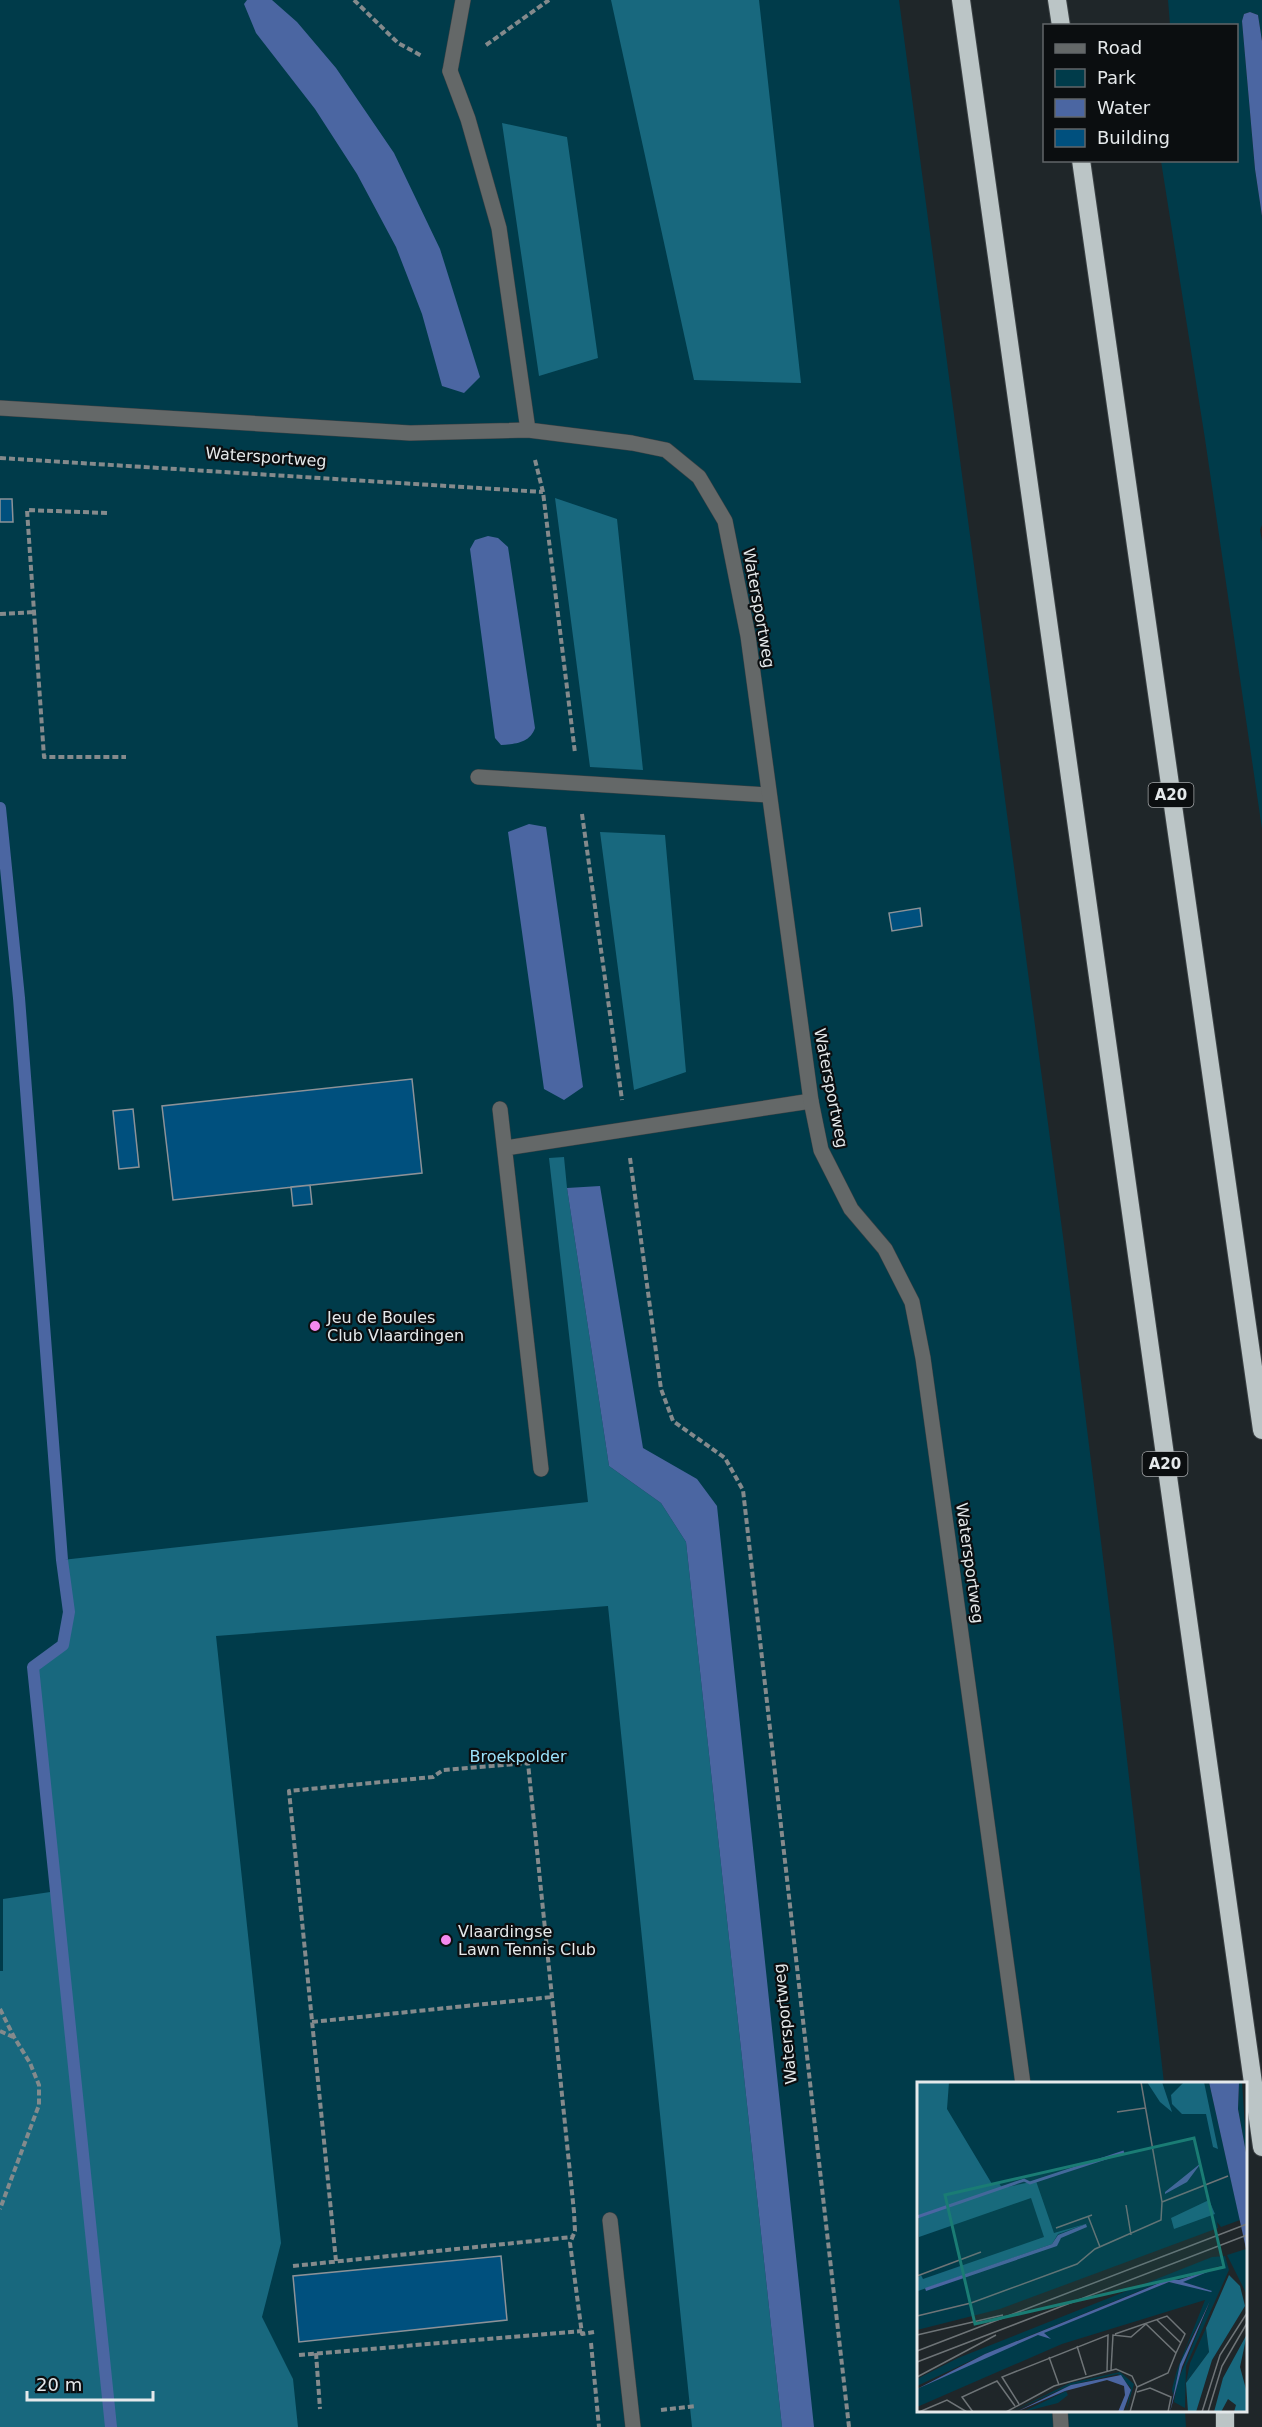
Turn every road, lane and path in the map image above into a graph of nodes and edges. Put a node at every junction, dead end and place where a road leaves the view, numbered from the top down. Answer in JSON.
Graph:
{"nodes":[{"id":1,"x":354,"y":0,"type":"edge"},
{"id":2,"x":463,"y":0,"type":"edge"},
{"id":3,"x":549,"y":0,"type":"edge"},
{"id":4,"x":961,"y":0,"type":"edge"},
{"id":5,"x":1058,"y":0,"type":"edge"},
{"id":6,"x":1061,"y":24,"type":"edge"},
{"id":7,"x":450,"y":71,"type":"junction"},
{"id":8,"x":1081,"y":162,"type":"edge"},
{"id":9,"x":0,"y":408,"type":"edge"},
{"id":10,"x":528,"y":430,"type":"junction"},
{"id":11,"x":0,"y":458,"type":"edge"},
{"id":12,"x":107,"y":513,"type":"dead end"},
{"id":13,"x":34,"y":612,"type":"junction"},
{"id":14,"x":0,"y":614,"type":"edge"},
{"id":15,"x":575,"y":754,"type":"dead end"},
{"id":16,"x":126,"y":757,"type":"dead end"},
{"id":17,"x":478,"y":777,"type":"dead end"},
{"id":18,"x":768,"y":795,"type":"junction"},
{"id":19,"x":581,"y":804,"type":"dead end"},
{"id":20,"x":811,"y":1101,"type":"junction"},
{"id":21,"x":500,"y":1109,"type":"dead end"},
{"id":22,"x":623,"y":1111,"type":"dead end"},
{"id":23,"x":505,"y":1148,"type":"junction"},
{"id":24,"x":628,"y":1150,"type":"dead end"},
{"id":25,"x":1262,"y":1430,"type":"edge"},
{"id":26,"x":541,"y":1469,"type":"dead end"},
{"id":27,"x":552,"y":1997,"type":"junction"},
{"id":28,"x":0,"y":2009,"type":"edge"},
{"id":29,"x":312,"y":2022,"type":"junction"},
{"id":30,"x":0,"y":2031,"type":"edge"},
{"id":31,"x":14,"y":2037,"type":"junction"},
{"id":32,"x":1249,"y":2060,"type":"junction"},
{"id":33,"x":1023,"y":2082,"type":"edge"},
{"id":34,"x":1247,"y":2082,"type":"edge"},
{"id":35,"x":1262,"y":2146,"type":"edge"},
{"id":36,"x":0,"y":2209,"type":"edge"},
{"id":37,"x":610,"y":2220,"type":"dead end"},
{"id":38,"x":572,"y":2237,"type":"junction"},
{"id":39,"x":336,"y":2261,"type":"junction"},
{"id":40,"x":293,"y":2266,"type":"dead end"},
{"id":41,"x":622,"y":2330,"type":"junction"},
{"id":42,"x":582,"y":2331,"type":"junction"},
{"id":43,"x":590,"y":2333,"type":"junction"},
{"id":44,"x":316,"y":2353,"type":"junction"},
{"id":45,"x":299,"y":2355,"type":"dead end"},
{"id":46,"x":696,"y":2406,"type":"dead end"},
{"id":47,"x":320,"y":2409,"type":"dead end"},
{"id":48,"x":1060,"y":2412,"type":"edge"},
{"id":49,"x":632,"y":2420,"type":"edge"},
{"id":50,"x":599,"y":2427,"type":"edge"},
{"id":51,"x":849,"y":2427,"type":"edge"},
{"id":52,"x":1061,"y":2427,"type":"edge"}],
"edges":[{"from":1,"to":7,"type":"path"},
{"from":2,"to":7,"type":"street"},
{"from":3,"to":7,"type":"path"},
{"from":4,"to":32,"type":"highway","number":"A20"},
{"from":5,"to":6,"type":"highway"},
{"from":7,"to":10,"type":"street"},
{"from":8,"to":25,"type":"highway","number":"A20"},
{"from":9,"to":10,"type":"street","name":"Watersportweg"},
{"from":10,"to":18,"type":"street","name":"Watersportweg"},
{"from":11,"to":15,"type":"path","name":"Watersportweg"},
{"from":12,"to":13,"type":"path"},
{"from":13,"to":14,"type":"path"},
{"from":13,"to":16,"type":"path"},
{"from":17,"to":18,"type":"street"},
{"from":18,"to":20,"type":"street","name":"Watersportweg"},
{"from":19,"to":22,"type":"path"},
{"from":20,"to":23,"type":"street"},
{"from":20,"to":33,"type":"street","name":"Watersportweg"},
{"from":21,"to":23,"type":"street"},
{"from":23,"to":26,"type":"street"},
{"from":24,"to":51,"type":"path","name":"Watersportweg"},
{"from":27,"to":29,"type":"path"},
{"from":27,"to":29,"type":"path"},
{"from":27,"to":38,"type":"path"},
{"from":28,"to":31,"type":"path"},
{"from":29,"to":39,"type":"path"},
{"from":30,"to":31,"type":"path"},
{"from":31,"to":36,"type":"path"},
{"from":32,"to":34,"type":"highway","number":"A20"},
{"from":32,"to":35,"type":"highway","number":"A20"},
{"from":37,"to":41,"type":"street"},
{"from":38,"to":39,"type":"path"},
{"from":38,"to":42,"type":"path"},
{"from":39,"to":40,"type":"path"},
{"from":41,"to":43,"type":"path"},
{"from":41,"to":49,"type":"street"},
{"from":42,"to":43,"type":"path"},
{"from":42,"to":44,"type":"path"},
{"from":43,"to":50,"type":"path"},
{"from":44,"to":45,"type":"path"},
{"from":44,"to":47,"type":"path"},
{"from":46,"to":49,"type":"path"},
{"from":48,"to":52,"type":"street"}]}
